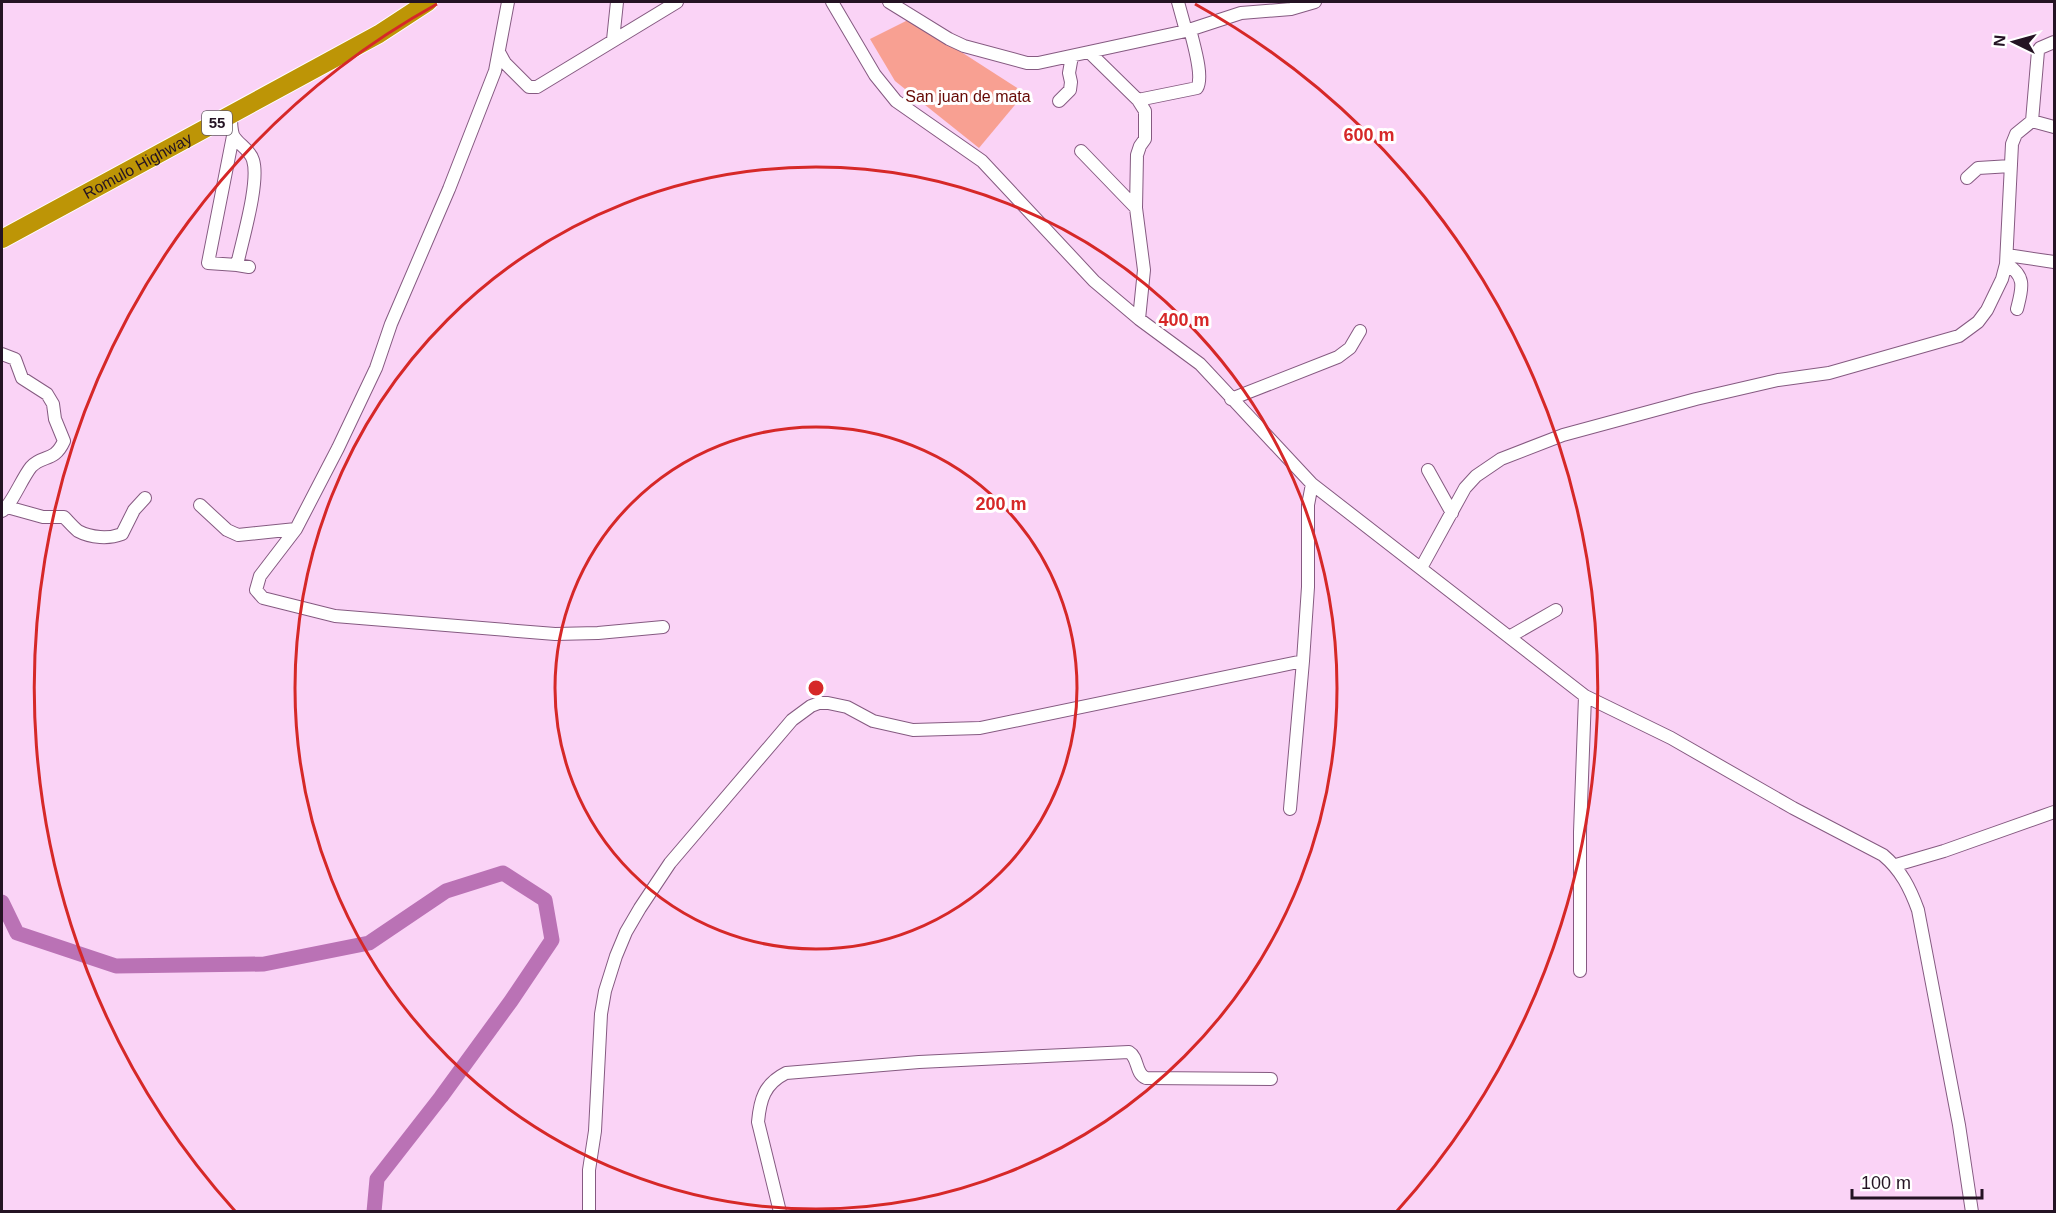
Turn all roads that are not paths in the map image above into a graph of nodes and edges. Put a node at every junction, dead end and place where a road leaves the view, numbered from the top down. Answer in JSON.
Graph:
{"nodes":[{"id":1,"x":428,"y":2,"type":"edge"},
{"id":2,"x":508,"y":2,"type":"edge"},
{"id":3,"x":617,"y":2,"type":"edge"},
{"id":4,"x":677,"y":2,"type":"edge"},
{"id":5,"x":832,"y":2,"type":"edge"},
{"id":6,"x":889,"y":2,"type":"edge"},
{"id":7,"x":1178,"y":2,"type":"edge"},
{"id":8,"x":1315,"y":2,"type":"edge"},
{"id":9,"x":1257,"y":6,"type":"edge"},
{"id":10,"x":1188,"y":30,"type":"junction"},
{"id":11,"x":613,"y":40,"type":"junction"},
{"id":12,"x":2055,"y":42,"type":"edge"},
{"id":13,"x":1089,"y":52,"type":"junction"},
{"id":14,"x":500,"y":54,"type":"junction"},
{"id":15,"x":1072,"y":56,"type":"junction"},
{"id":16,"x":1138,"y":100,"type":"junction"},
{"id":17,"x":1059,"y":101,"type":"dead end"},
{"id":18,"x":231,"y":116,"type":"junction"},
{"id":19,"x":2032,"y":121,"type":"junction"},
{"id":20,"x":2055,"y":127,"type":"edge"},
{"id":21,"x":233,"y":136,"type":"junction"},
{"id":22,"x":1081,"y":151,"type":"dead end"},
{"id":23,"x":231,"y":155,"type":"junction"},
{"id":24,"x":253,"y":159,"type":"junction"},
{"id":25,"x":2011,"y":166,"type":"junction"},
{"id":26,"x":1967,"y":178,"type":"dead end"},
{"id":27,"x":1136,"y":208,"type":"junction"},
{"id":28,"x":2,"y":239,"type":"edge"},
{"id":29,"x":2006,"y":260,"type":"junction"},
{"id":30,"x":2055,"y":262,"type":"edge"},
{"id":31,"x":2017,"y":309,"type":"dead end"},
{"id":32,"x":1138,"y":319,"type":"junction"},
{"id":33,"x":1360,"y":331,"type":"dead end"},
{"id":34,"x":2,"y":354,"type":"edge"},
{"id":35,"x":1231,"y":399,"type":"junction"},
{"id":36,"x":1428,"y":470,"type":"dead end"},
{"id":37,"x":1312,"y":484,"type":"junction"},
{"id":38,"x":145,"y":498,"type":"dead end"},
{"id":39,"x":200,"y":505,"type":"dead end"},
{"id":40,"x":4,"y":509,"type":"edge"},
{"id":41,"x":1452,"y":513,"type":"junction"},
{"id":42,"x":296,"y":529,"type":"junction"},
{"id":43,"x":1421,"y":568,"type":"junction"},
{"id":44,"x":1556,"y":610,"type":"dead end"},
{"id":45,"x":663,"y":627,"type":"dead end"},
{"id":46,"x":1509,"y":637,"type":"junction"},
{"id":47,"x":1303,"y":661,"type":"junction"},
{"id":48,"x":1585,"y":696,"type":"junction"},
{"id":49,"x":1290,"y":808,"type":"dead end"},
{"id":50,"x":2055,"y":812,"type":"edge"},
{"id":51,"x":1896,"y":865,"type":"junction"},
{"id":52,"x":1580,"y":971,"type":"dead end"},
{"id":53,"x":1271,"y":1079,"type":"dead end"},
{"id":54,"x":589,"y":1212,"type":"edge"},
{"id":55,"x":780,"y":1212,"type":"edge"},
{"id":56,"x":1972,"y":1212,"type":"edge"}],
"edges":[{"from":1,"to":18,"type":"highway","name":"Romulo Highway","number":"55"},
{"from":2,"to":14,"type":"street"},
{"from":3,"to":11,"type":"street"},
{"from":4,"to":11,"type":"street"},
{"from":5,"to":32,"type":"street"},
{"from":6,"to":15,"type":"street"},
{"from":7,"to":10,"type":"street"},
{"from":8,"to":9,"type":"street"},
{"from":9,"to":10,"type":"street"},
{"from":10,"to":13,"type":"street"},
{"from":10,"to":16,"type":"street"},
{"from":11,"to":14,"type":"street"},
{"from":12,"to":19,"type":"street"},
{"from":13,"to":15,"type":"street"},
{"from":13,"to":16,"type":"street"},
{"from":14,"to":42,"type":"street"},
{"from":15,"to":17,"type":"street"},
{"from":16,"to":27,"type":"street"},
{"from":18,"to":21,"type":"street"},
{"from":18,"to":28,"type":"highway","name":"Romulo Highway","number":"55"},
{"from":19,"to":20,"type":"street"},
{"from":19,"to":25,"type":"street"},
{"from":21,"to":23,"type":"street"},
{"from":21,"to":24,"type":"street"},
{"from":22,"to":27,"type":"street"},
{"from":23,"to":24,"type":"street"},
{"from":23,"to":24,"type":"street"},
{"from":25,"to":26,"type":"street"},
{"from":25,"to":29,"type":"street"},
{"from":27,"to":32,"type":"street"},
{"from":29,"to":30,"type":"street"},
{"from":29,"to":31,"type":"street"},
{"from":29,"to":41,"type":"street"},
{"from":32,"to":35,"type":"street"},
{"from":33,"to":35,"type":"street"},
{"from":34,"to":40,"type":"street"},
{"from":35,"to":37,"type":"street"},
{"from":36,"to":41,"type":"street"},
{"from":37,"to":43,"type":"street"},
{"from":37,"to":47,"type":"street"},
{"from":38,"to":40,"type":"street"},
{"from":39,"to":42,"type":"street"},
{"from":41,"to":43,"type":"street"},
{"from":42,"to":45,"type":"street"},
{"from":43,"to":46,"type":"street"},
{"from":44,"to":46,"type":"street"},
{"from":46,"to":48,"type":"street"},
{"from":47,"to":49,"type":"street"},
{"from":47,"to":54,"type":"street"},
{"from":48,"to":51,"type":"street"},
{"from":48,"to":52,"type":"street"},
{"from":50,"to":51,"type":"street"},
{"from":51,"to":56,"type":"street"},
{"from":53,"to":55,"type":"street"}]}
